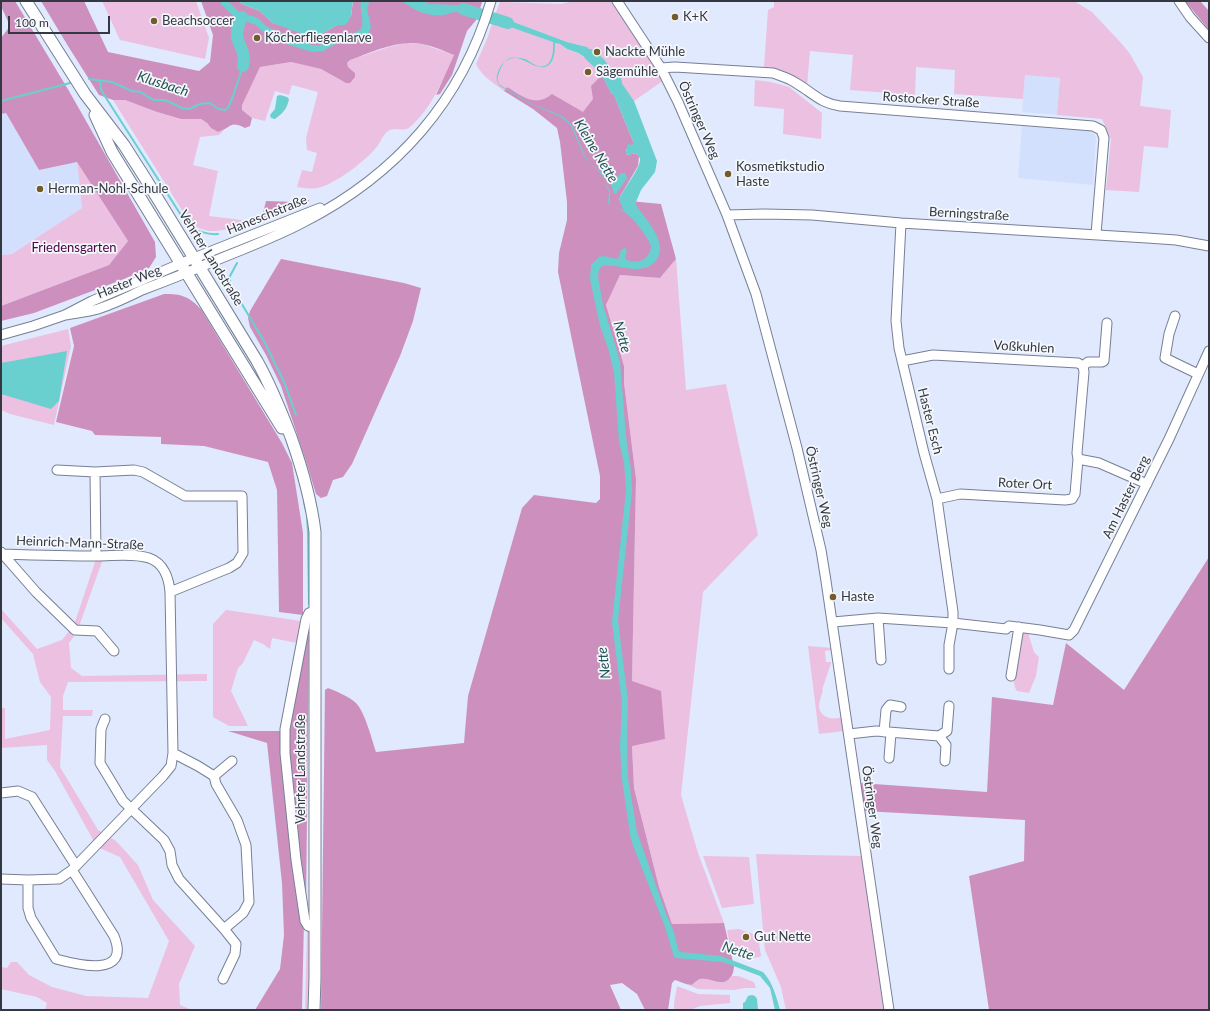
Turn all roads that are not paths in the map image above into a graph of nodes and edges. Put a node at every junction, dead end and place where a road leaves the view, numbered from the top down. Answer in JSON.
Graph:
{"nodes":[{"id":1,"x":26,"y":1,"type":"edge"},
{"id":2,"x":491,"y":1,"type":"edge"},
{"id":3,"x":617,"y":1,"type":"edge"},
{"id":4,"x":1179,"y":1,"type":"edge"},
{"id":5,"x":1209,"y":38,"type":"edge"},
{"id":6,"x":661,"y":68,"type":"junction"},
{"id":7,"x":85,"y":94,"type":"junction"},
{"id":8,"x":726,"y":215,"type":"junction"},
{"id":9,"x":901,"y":223,"type":"junction"},
{"id":10,"x":1096,"y":234,"type":"junction"},
{"id":11,"x":1209,"y":246,"type":"edge"},
{"id":12,"x":197,"y":262,"type":"junction"},
{"id":13,"x":184,"y":268,"type":"junction"},
{"id":14,"x":1175,"y":316,"type":"dead end"},
{"id":15,"x":1107,"y":322,"type":"dead end"},
{"id":16,"x":1,"y":335,"type":"edge"},
{"id":17,"x":1209,"y":351,"type":"edge"},
{"id":18,"x":902,"y":361,"type":"junction"},
{"id":19,"x":1083,"y":366,"type":"junction"},
{"id":20,"x":1198,"y":374,"type":"junction"},
{"id":21,"x":294,"y":447,"type":"junction"},
{"id":22,"x":1078,"y":459,"type":"junction"},
{"id":23,"x":57,"y":470,"type":"dead end"},
{"id":24,"x":95,"y":472,"type":"junction"},
{"id":25,"x":1147,"y":484,"type":"junction"},
{"id":26,"x":937,"y":499,"type":"junction"},
{"id":27,"x":1,"y":554,"type":"edge"},
{"id":28,"x":96,"y":556,"type":"junction"},
{"id":29,"x":170,"y":592,"type":"junction"},
{"id":30,"x":315,"y":611,"type":"junction"},
{"id":31,"x":878,"y":618,"type":"junction"},
{"id":32,"x":833,"y":622,"type":"junction"},
{"id":33,"x":953,"y":623,"type":"junction"},
{"id":34,"x":1018,"y":627,"type":"junction"},
{"id":35,"x":114,"y":651,"type":"dead end"},
{"id":36,"x":881,"y":660,"type":"dead end"},
{"id":37,"x":949,"y":669,"type":"dead end"},
{"id":38,"x":1012,"y":676,"type":"dead end"},
{"id":39,"x":950,"y":706,"type":"dead end"},
{"id":40,"x":901,"y":707,"type":"dead end"},
{"id":41,"x":105,"y":719,"type":"dead end"},
{"id":42,"x":888,"y":732,"type":"junction"},
{"id":43,"x":849,"y":734,"type":"junction"},
{"id":44,"x":939,"y":736,"type":"junction"},
{"id":45,"x":173,"y":753,"type":"junction"},
{"id":46,"x":889,"y":758,"type":"dead end"},
{"id":47,"x":232,"y":761,"type":"dead end"},
{"id":48,"x":945,"y":762,"type":"dead end"},
{"id":49,"x":214,"y":776,"type":"junction"},
{"id":50,"x":1,"y":793,"type":"edge"},
{"id":51,"x":130,"y":808,"type":"junction"},
{"id":52,"x":74,"y":868,"type":"junction"},
{"id":53,"x":1,"y":879,"type":"edge"},
{"id":54,"x":28,"y":880,"type":"junction"},
{"id":55,"x":315,"y":928,"type":"junction"},
{"id":56,"x":224,"y":929,"type":"junction"},
{"id":57,"x":222,"y":979,"type":"dead end"},
{"id":58,"x":314,"y":1010,"type":"edge"},
{"id":59,"x":889,"y":1010,"type":"edge"}],
"edges":[{"from":1,"to":7,"type":"main road","name":"Vehrter Landstraße"},
{"from":2,"to":12,"type":"street","name":"Haneschstraße"},
{"from":3,"to":6,"type":"street","name":"Östringer Weg"},
{"from":4,"to":5,"type":"street"},
{"from":6,"to":8,"type":"street","name":"Östringer Weg"},
{"from":6,"to":10,"type":"street","name":"Rostocker Straße"},
{"from":7,"to":12,"type":"main road","name":"Vehrter Landstraße"},
{"from":7,"to":13,"type":"main road","name":"Vehrter Landstraße"},
{"from":8,"to":9,"type":"street","name":"Berningstraße"},
{"from":8,"to":32,"type":"street","name":"Östringer Weg"},
{"from":9,"to":10,"type":"street","name":"Berningstraße"},
{"from":9,"to":18,"type":"street","name":"Haster Esch"},
{"from":10,"to":11,"type":"street","name":"Berningstraße"},
{"from":12,"to":13,"type":"street","name":"Haster Weg"},
{"from":12,"to":21,"type":"main road","name":"Vehrter Landstraße"},
{"from":13,"to":16,"type":"street","name":"Haster Weg"},
{"from":13,"to":21,"type":"main road","name":"Vehrter Landstraße"},
{"from":14,"to":20,"type":"street"},
{"from":15,"to":19,"type":"street","name":"Voßkuhlen"},
{"from":17,"to":20,"type":"street","name":"Am Haster Berg"},
{"from":18,"to":19,"type":"street","name":"Voßkuhlen"},
{"from":18,"to":26,"type":"street","name":"Haster Esch"},
{"from":19,"to":22,"type":"street","name":"Roter Ort"},
{"from":20,"to":25,"type":"street","name":"Am Haster Berg"},
{"from":21,"to":30,"type":"main road","name":"Vehrter Landstraße"},
{"from":22,"to":25,"type":"street"},
{"from":22,"to":26,"type":"street","name":"Roter Ort"},
{"from":23,"to":24,"type":"street"},
{"from":24,"to":28,"type":"street"},
{"from":24,"to":29,"type":"street"},
{"from":25,"to":34,"type":"street","name":"Am Haster Berg"},
{"from":26,"to":33,"type":"street","name":"Haster Esch"},
{"from":27,"to":28,"type":"street","name":"Heinrich-Mann-Straße"},
{"from":27,"to":35,"type":"street","name":"Heinrich-Mann-Straße"},
{"from":28,"to":29,"type":"street","name":"Heinrich-Mann-Straße"},
{"from":29,"to":45,"type":"street","name":"Heinrich-Mann-Straße"},
{"from":30,"to":55,"type":"main road","name":"Vehrter Landstraße"},
{"from":30,"to":55,"type":"street","name":"Vehrter Landstraße"},
{"from":31,"to":32,"type":"street"},
{"from":31,"to":33,"type":"street"},
{"from":31,"to":36,"type":"street"},
{"from":32,"to":43,"type":"street","name":"Östringer Weg"},
{"from":33,"to":34,"type":"street"},
{"from":33,"to":37,"type":"street","name":"Haster Esch"},
{"from":34,"to":38,"type":"street"},
{"from":39,"to":44,"type":"street"},
{"from":40,"to":42,"type":"street"},
{"from":41,"to":51,"type":"street"},
{"from":42,"to":43,"type":"street"},
{"from":42,"to":44,"type":"street"},
{"from":42,"to":46,"type":"street"},
{"from":43,"to":59,"type":"street","name":"Östringer Weg"},
{"from":44,"to":48,"type":"street"},
{"from":45,"to":49,"type":"street"},
{"from":45,"to":51,"type":"street","name":"Heinrich-Mann-Straße"},
{"from":47,"to":49,"type":"street"},
{"from":49,"to":56,"type":"street"},
{"from":50,"to":52,"type":"street"},
{"from":51,"to":52,"type":"street","name":"Heinrich-Mann-Straße"},
{"from":51,"to":56,"type":"street"},
{"from":52,"to":54,"type":"street","name":"Heinrich-Mann-Straße"},
{"from":52,"to":54,"type":"street"},
{"from":53,"to":54,"type":"street","name":"Heinrich-Mann-Straße"},
{"from":55,"to":58,"type":"main road","name":"Vehrter Landstraße"},
{"from":56,"to":57,"type":"street"}]}
